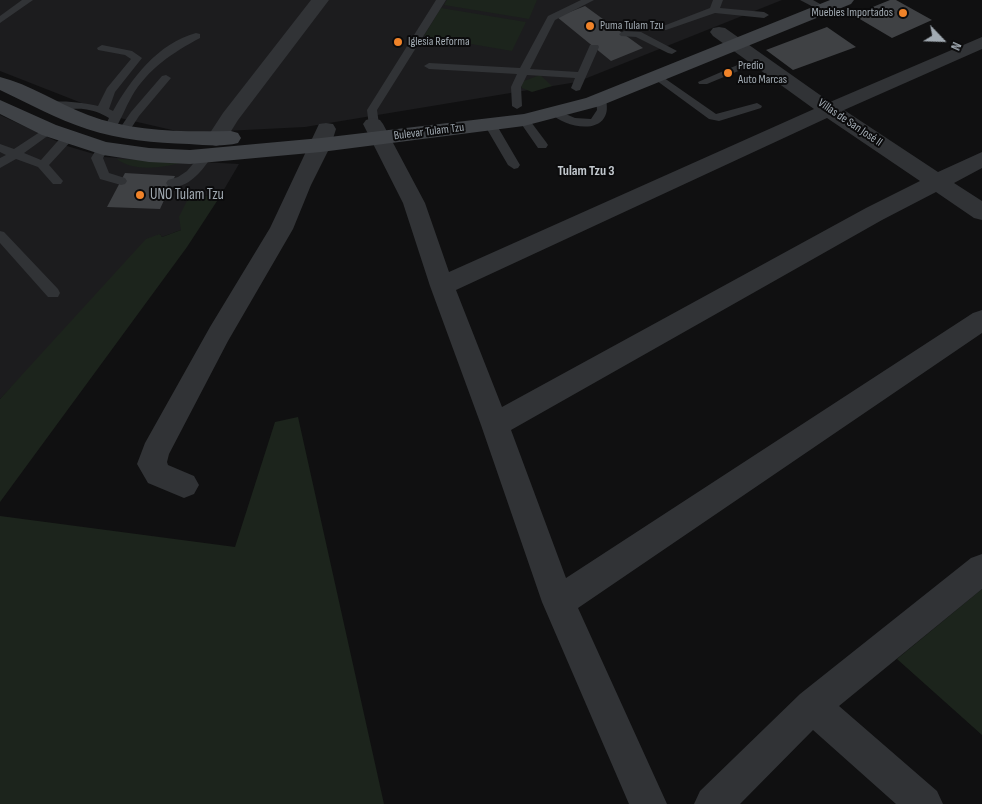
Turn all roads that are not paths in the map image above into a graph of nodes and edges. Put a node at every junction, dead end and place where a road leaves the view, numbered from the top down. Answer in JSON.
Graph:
{"nodes":[{"id":1,"x":28,"y":0,"type":"edge"},
{"id":2,"x":320,"y":0,"type":"edge"},
{"id":3,"x":441,"y":0,"type":"edge"},
{"id":4,"x":588,"y":0,"type":"edge"},
{"id":5,"x":718,"y":0,"type":"edge"},
{"id":6,"x":801,"y":0,"type":"edge"},
{"id":7,"x":805,"y":0,"type":"edge"},
{"id":8,"x":845,"y":0,"type":"edge"},
{"id":9,"x":824,"y":8,"type":"junction"},
{"id":10,"x":714,"y":10,"type":"junction"},
{"id":11,"x":764,"y":15,"type":"junction"},
{"id":12,"x":0,"y":20,"type":"edge"},
{"id":13,"x":663,"y":28,"type":"dead end"},
{"id":14,"x":624,"y":34,"type":"dead end"},
{"id":15,"x":196,"y":36,"type":"dead end"},
{"id":16,"x":726,"y":38,"type":"junction"},
{"id":17,"x":982,"y":42,"type":"edge"},
{"id":18,"x":594,"y":47,"type":"dead end"},
{"id":19,"x":102,"y":48,"type":"dead end"},
{"id":20,"x":679,"y":57,"type":"junction"},
{"id":21,"x":756,"y":60,"type":"junction"},
{"id":22,"x":429,"y":66,"type":"dead end"},
{"id":23,"x":628,"y":68,"type":"dead end"},
{"id":24,"x":523,"y":73,"type":"junction"},
{"id":25,"x":657,"y":76,"type":"junction"},
{"id":26,"x":166,"y":78,"type":"dead end"},
{"id":27,"x":602,"y":78,"type":"dead end"},
{"id":28,"x":579,"y":81,"type":"junction"},
{"id":29,"x":703,"y":82,"type":"dead end"},
{"id":30,"x":0,"y":84,"type":"edge"},
{"id":31,"x":49,"y":105,"type":"junction"},
{"id":32,"x":0,"y":106,"type":"edge"},
{"id":33,"x":757,"y":106,"type":"dead end"},
{"id":34,"x":830,"y":109,"type":"junction"},
{"id":35,"x":104,"y":110,"type":"junction"},
{"id":36,"x":520,"y":113,"type":"junction"},
{"id":37,"x":490,"y":124,"type":"junction"},
{"id":38,"x":116,"y":126,"type":"junction"},
{"id":39,"x":49,"y":130,"type":"junction"},
{"id":40,"x":377,"y":130,"type":"junction"},
{"id":41,"x":68,"y":137,"type":"junction"},
{"id":42,"x":323,"y":137,"type":"junction"},
{"id":43,"x":216,"y":139,"type":"junction"},
{"id":44,"x":542,"y":145,"type":"dead end"},
{"id":45,"x":0,"y":148,"type":"edge"},
{"id":46,"x":103,"y":148,"type":"junction"},
{"id":47,"x":13,"y":154,"type":"junction"},
{"id":48,"x":206,"y":156,"type":"junction"},
{"id":49,"x":982,"y":158,"type":"edge"},
{"id":50,"x":0,"y":164,"type":"edge"},
{"id":51,"x":43,"y":165,"type":"junction"},
{"id":52,"x":514,"y":165,"type":"dead end"},
{"id":53,"x":57,"y":181,"type":"dead end"},
{"id":54,"x":121,"y":181,"type":"dead end"},
{"id":55,"x":938,"y":181,"type":"junction"},
{"id":56,"x":172,"y":183,"type":"dead end"},
{"id":57,"x":982,"y":212,"type":"edge"},
{"id":58,"x":0,"y":235,"type":"edge"},
{"id":59,"x":442,"y":286,"type":"junction"},
{"id":60,"x":53,"y":293,"type":"dead end"},
{"id":61,"x":982,"y":320,"type":"edge"},
{"id":62,"x":495,"y":424,"type":"junction"},
{"id":63,"x":184,"y":485,"type":"dead end"},
{"id":64,"x":982,"y":568,"type":"edge"},
{"id":65,"x":558,"y":602,"type":"junction"},
{"id":66,"x":812,"y":706,"type":"junction"},
{"id":67,"x":648,"y":804,"type":"edge"},
{"id":68,"x":714,"y":804,"type":"edge"},
{"id":69,"x":924,"y":804,"type":"edge"}],
"edges":[{"from":1,"to":12,"type":"lane"},
{"from":2,"to":43,"type":"street"},
{"from":3,"to":40,"type":"lane"},
{"from":4,"to":24,"type":"lane"},
{"from":5,"to":10,"type":"lane"},
{"from":6,"to":11,"type":"main road","name":"Bulevar Tulam Tzu"},
{"from":7,"to":9,"type":"lane"},
{"from":8,"to":9,"type":"main road","name":"Bulevar Tulam Tzu"},
{"from":9,"to":16,"type":"main road","name":"Bulevar Tulam Tzu"},
{"from":10,"to":11,"type":"lane"},
{"from":10,"to":13,"type":"lane"},
{"from":11,"to":16,"type":"main road","name":"Bulevar Tulam Tzu"},
{"from":14,"to":20,"type":"lane"},
{"from":15,"to":38,"type":"lane"},
{"from":16,"to":20,"type":"main road","name":"Bulevar Tulam Tzu"},
{"from":16,"to":21,"type":"street","name":"Villas de San José II"},
{"from":17,"to":34,"type":"street"},
{"from":18,"to":28,"type":"lane"},
{"from":19,"to":35,"type":"lane"},
{"from":20,"to":23,"type":"main road","name":"Bulevar Tulam Tzu"},
{"from":20,"to":25,"type":"main road","name":"Bulevar Tulam Tzu"},
{"from":21,"to":29,"type":"lane"},
{"from":21,"to":34,"type":"street","name":"Villas de San José II"},
{"from":22,"to":24,"type":"lane"},
{"from":24,"to":28,"type":"lane"},
{"from":24,"to":36,"type":"lane"},
{"from":25,"to":33,"type":"lane"},
{"from":25,"to":36,"type":"main road","name":"Bulevar Tulam Tzu"},
{"from":26,"to":38,"type":"lane"},
{"from":27,"to":28,"type":"main road","name":"Bulevar Tulam Tzu"},
{"from":28,"to":36,"type":"main road","name":"Bulevar Tulam Tzu"},
{"from":30,"to":31,"type":"main road","name":"Bulevar Tulam Tzu"},
{"from":31,"to":35,"type":"lane"},
{"from":31,"to":38,"type":"main road","name":"Bulevar Tulam Tzu"},
{"from":32,"to":39,"type":"main road","name":"Bulevar Tulam Tzu"},
{"from":34,"to":55,"type":"street","name":"Villas de San José II"},
{"from":34,"to":59,"type":"street"},
{"from":35,"to":38,"type":"lane"},
{"from":36,"to":37,"type":"main road","name":"Bulevar Tulam Tzu"},
{"from":36,"to":40,"type":"main road","name":"Bulevar Tulam Tzu"},
{"from":36,"to":44,"type":"lane"},
{"from":37,"to":40,"type":"main road","name":"Bulevar Tulam Tzu"},
{"from":37,"to":52,"type":"lane"},
{"from":38,"to":43,"type":"main road","name":"Bulevar Tulam Tzu"},
{"from":39,"to":41,"type":"main road","name":"Bulevar Tulam Tzu"},
{"from":39,"to":47,"type":"lane"},
{"from":40,"to":42,"type":"main road","name":"Bulevar Tulam Tzu"},
{"from":40,"to":59,"type":"street"},
{"from":41,"to":46,"type":"main road","name":"Bulevar Tulam Tzu"},
{"from":41,"to":51,"type":"lane"},
{"from":42,"to":43,"type":"main road","name":"Bulevar Tulam Tzu"},
{"from":42,"to":48,"type":"main road","name":"Bulevar Tulam Tzu"},
{"from":42,"to":63,"type":"street"},
{"from":45,"to":47,"type":"lane"},
{"from":46,"to":48,"type":"main road","name":"Bulevar Tulam Tzu"},
{"from":46,"to":54,"type":"lane"},
{"from":47,"to":50,"type":"lane"},
{"from":47,"to":51,"type":"lane"},
{"from":48,"to":56,"type":"lane"},
{"from":49,"to":55,"type":"street"},
{"from":51,"to":53,"type":"lane"},
{"from":55,"to":57,"type":"street","name":"Villas de San José II"},
{"from":55,"to":62,"type":"street"},
{"from":58,"to":60,"type":"lane"},
{"from":59,"to":62,"type":"street"},
{"from":61,"to":65,"type":"street"},
{"from":62,"to":65,"type":"street"},
{"from":64,"to":66,"type":"street"},
{"from":65,"to":67,"type":"street"},
{"from":66,"to":68,"type":"street"},
{"from":66,"to":69,"type":"street"}]}
